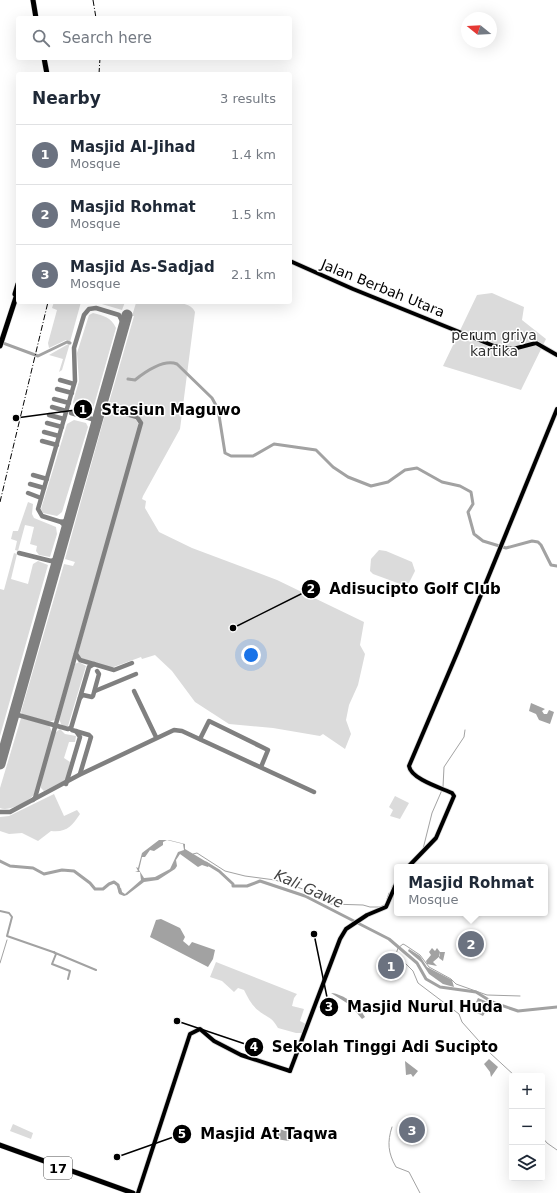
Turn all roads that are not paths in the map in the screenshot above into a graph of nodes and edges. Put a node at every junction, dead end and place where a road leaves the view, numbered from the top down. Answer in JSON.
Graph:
{"nodes":[{"id":1,"x":34,"y":0,"type":"edge"},
{"id":2,"x":38,"y":16,"type":"edge"},
{"id":3,"x":45,"y":60,"type":"edge"},
{"id":4,"x":48,"y":72,"type":"edge"},
{"id":5,"x":292,"y":262,"type":"edge"},
{"id":6,"x":16,"y":291,"type":"edge"},
{"id":7,"x":16,"y":297,"type":"edge"},
{"id":8,"x":1,"y":340,"type":"edge"},
{"id":9,"x":0,"y":346,"type":"edge"},
{"id":10,"x":557,"y":355,"type":"edge"},
{"id":11,"x":557,"y":409,"type":"edge"},
{"id":12,"x":517,"y":490,"type":"dead end"},
{"id":13,"x":524,"y":490,"type":"junction"},
{"id":14,"x":411,"y":864,"type":"edge"},
{"id":15,"x":394,"y":889,"type":"edge"},
{"id":16,"x":0,"y":1146,"type":"edge"},
{"id":17,"x":127,"y":1193,"type":"edge"},
{"id":18,"x":133,"y":1193,"type":"edge"},
{"id":19,"x":138,"y":1193,"type":"edge"}],
"edges":[{"from":1,"to":2,"type":"highway"},
{"from":3,"to":4,"type":"highway"},
{"from":5,"to":10,"type":"main road","name":"Jalan Berbah Utara"},
{"from":6,"to":8,"type":"highway"},
{"from":7,"to":8,"type":"highway"},
{"from":8,"to":9,"type":"highway"},
{"from":11,"to":13,"type":"main road"},
{"from":12,"to":13,"type":"main road"},
{"from":13,"to":14,"type":"main road"},
{"from":15,"to":19,"type":"main road"},
{"from":16,"to":17,"type":"highway","number":"17"},
{"from":16,"to":18,"type":"highway","number":"17"}]}
